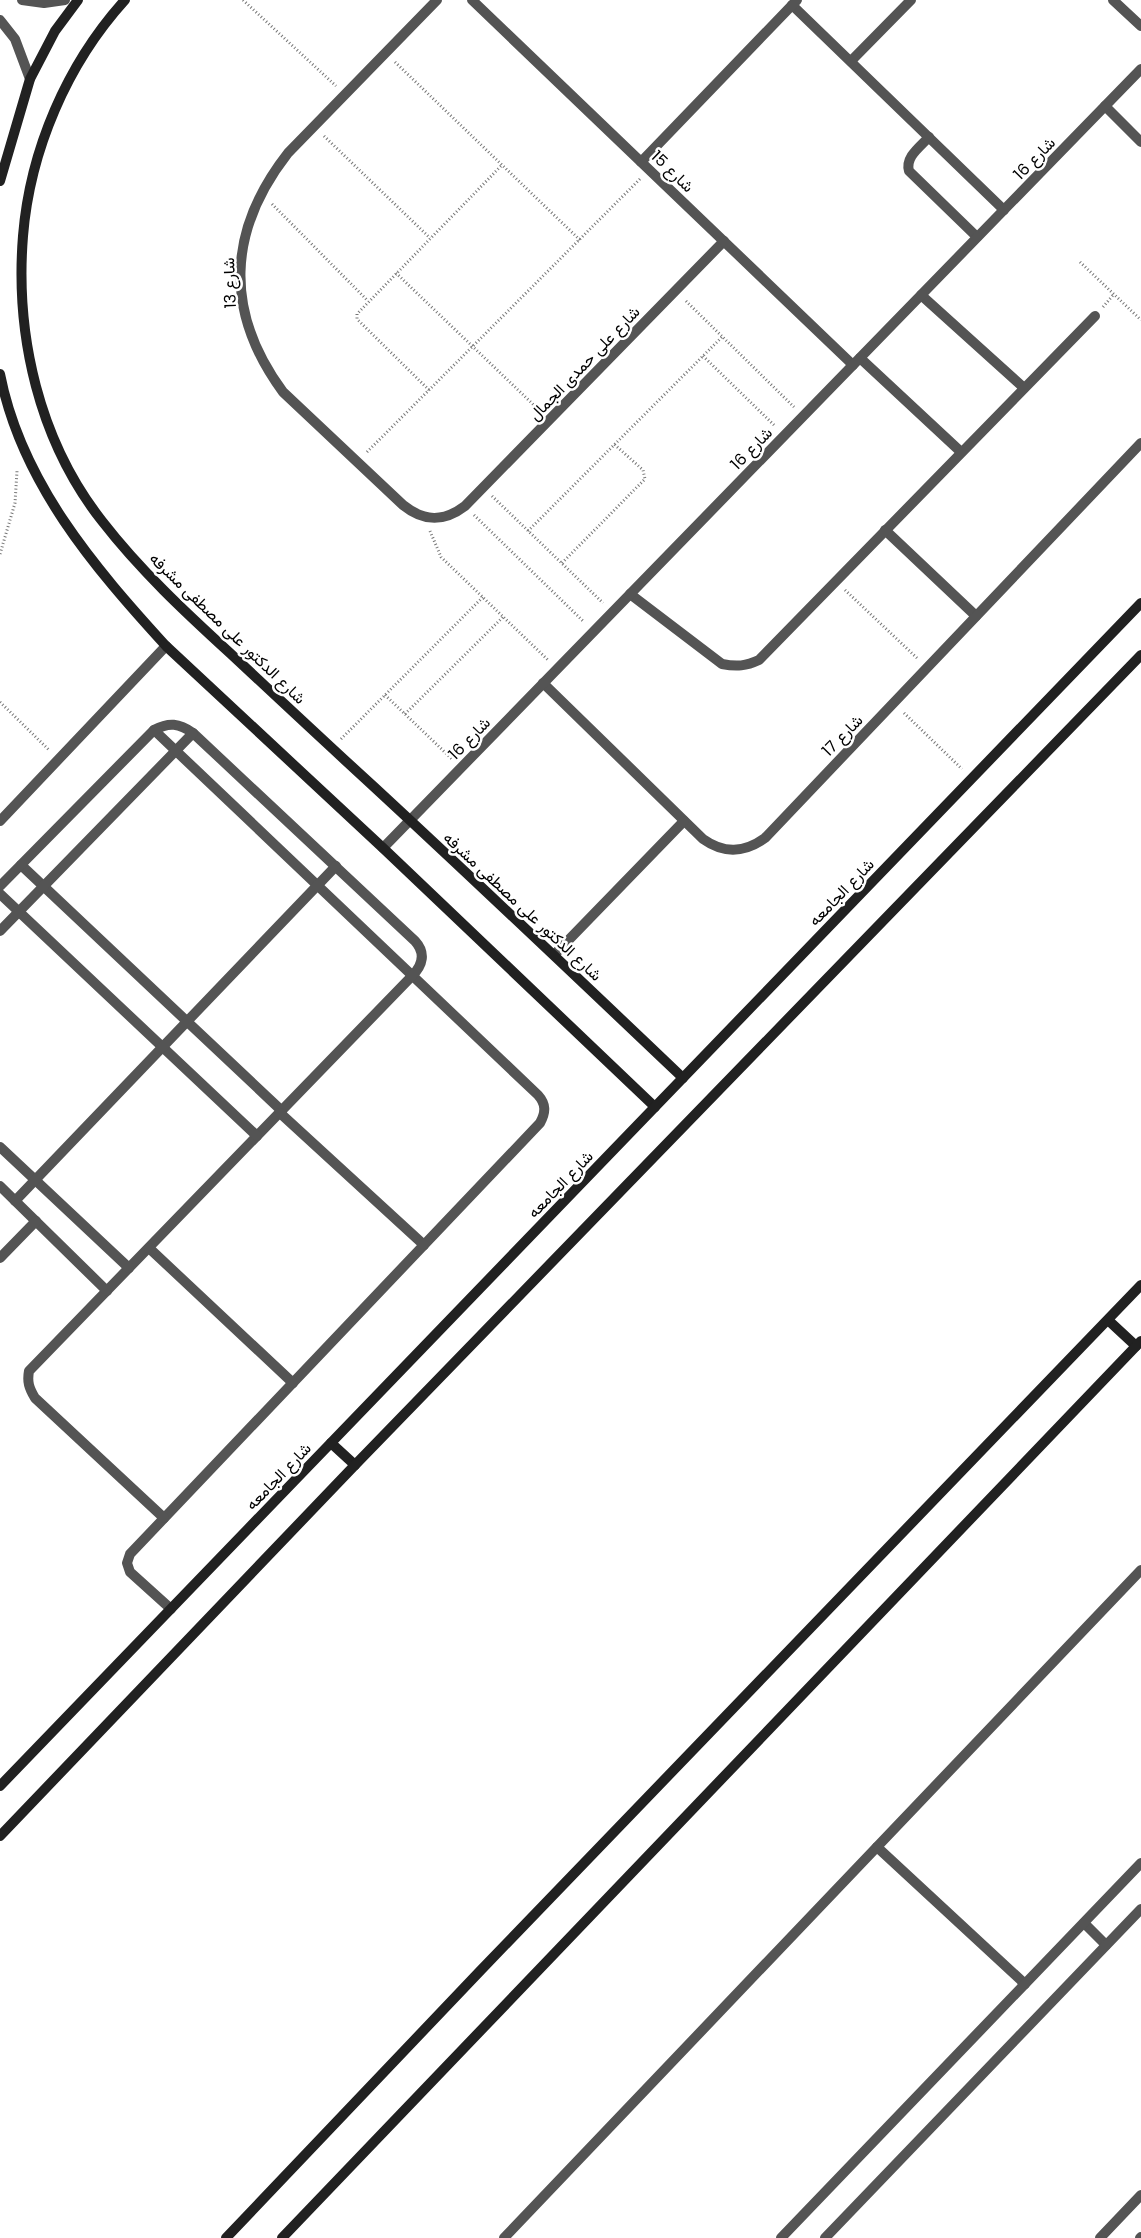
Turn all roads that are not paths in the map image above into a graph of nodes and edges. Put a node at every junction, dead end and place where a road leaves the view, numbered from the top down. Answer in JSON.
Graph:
{"nodes":[{"id":1,"x":22,"y":0,"type":"edge"},
{"id":2,"x":65,"y":0,"type":"edge"},
{"id":3,"x":78,"y":0,"type":"edge"},
{"id":4,"x":124,"y":0,"type":"edge"},
{"id":5,"x":437,"y":0,"type":"edge"},
{"id":6,"x":472,"y":0,"type":"edge"},
{"id":7,"x":911,"y":0,"type":"edge"},
{"id":8,"x":1113,"y":0,"type":"edge"},
{"id":9,"x":794,"y":2,"type":"edge"},
{"id":10,"x":0,"y":20,"type":"edge"},
{"id":11,"x":1141,"y":26,"type":"edge"},
{"id":12,"x":851,"y":61,"type":"junction"},
{"id":13,"x":1141,"y":68,"type":"edge"},
{"id":14,"x":30,"y":79,"type":"junction"},
{"id":15,"x":1105,"y":106,"type":"junction"},
{"id":16,"x":930,"y":137,"type":"junction"},
{"id":17,"x":1141,"y":142,"type":"edge"},
{"id":18,"x":641,"y":162,"type":"junction"},
{"id":19,"x":0,"y":181,"type":"edge"},
{"id":20,"x":1004,"y":210,"type":"junction"},
{"id":21,"x":977,"y":237,"type":"junction"},
{"id":22,"x":724,"y":241,"type":"junction"},
{"id":23,"x":921,"y":295,"type":"junction"},
{"id":24,"x":1095,"y":316,"type":"dead end"},
{"id":25,"x":856,"y":361,"type":"junction"},
{"id":26,"x":0,"y":374,"type":"edge"},
{"id":27,"x":1024,"y":388,"type":"junction"},
{"id":28,"x":1141,"y":442,"type":"edge"},
{"id":29,"x":961,"y":452,"type":"junction"},
{"id":30,"x":465,"y":506,"type":"joint"},
{"id":31,"x":885,"y":530,"type":"junction"},
{"id":32,"x":630,"y":594,"type":"junction"},
{"id":33,"x":1141,"y":603,"type":"edge"},
{"id":34,"x":976,"y":616,"type":"junction"},
{"id":35,"x":166,"y":646,"type":"junction"},
{"id":36,"x":1141,"y":655,"type":"edge"},
{"id":37,"x":543,"y":683,"type":"junction"},
{"id":38,"x":154,"y":730,"type":"junction"},
{"id":39,"x":193,"y":733,"type":"junction"},
{"id":40,"x":175,"y":750,"type":"junction"},
{"id":41,"x":410,"y":820,"type":"junction"},
{"id":42,"x":0,"y":821,"type":"edge"},
{"id":43,"x":684,"y":821,"type":"junction"},
{"id":44,"x":383,"y":848,"type":"junction"},
{"id":45,"x":21,"y":864,"type":"junction"},
{"id":46,"x":336,"y":866,"type":"junction"},
{"id":47,"x":0,"y":886,"type":"edge"},
{"id":48,"x":44,"y":886,"type":"junction"},
{"id":49,"x":317,"y":886,"type":"junction"},
{"id":50,"x":0,"y":894,"type":"edge"},
{"id":51,"x":19,"y":911,"type":"junction"},
{"id":52,"x":0,"y":931,"type":"edge"},
{"id":53,"x":554,"y":955,"type":"junction"},
{"id":54,"x":412,"y":976,"type":"junction"},
{"id":55,"x":188,"y":1022,"type":"junction"},
{"id":56,"x":163,"y":1047,"type":"junction"},
{"id":57,"x":683,"y":1078,"type":"junction"},
{"id":58,"x":655,"y":1107,"type":"junction"},
{"id":59,"x":281,"y":1112,"type":"junction"},
{"id":60,"x":257,"y":1136,"type":"junction"},
{"id":61,"x":0,"y":1147,"type":"edge"},
{"id":62,"x":36,"y":1181,"type":"junction"},
{"id":63,"x":0,"y":1186,"type":"edge"},
{"id":64,"x":15,"y":1201,"type":"junction"},
{"id":65,"x":36,"y":1221,"type":"junction"},
{"id":66,"x":424,"y":1245,"type":"junction"},
{"id":67,"x":148,"y":1248,"type":"junction"},
{"id":68,"x":0,"y":1258,"type":"edge"},
{"id":69,"x":129,"y":1268,"type":"junction"},
{"id":70,"x":1140,"y":1287,"type":"edge"},
{"id":71,"x":107,"y":1291,"type":"junction"},
{"id":72,"x":1108,"y":1320,"type":"junction"},
{"id":73,"x":1139,"y":1346,"type":"edge"},
{"id":74,"x":293,"y":1383,"type":"junction"},
{"id":75,"x":331,"y":1442,"type":"junction"},
{"id":76,"x":355,"y":1465,"type":"junction"},
{"id":77,"x":164,"y":1518,"type":"junction"},
{"id":78,"x":1141,"y":1570,"type":"edge"},
{"id":79,"x":171,"y":1610,"type":"junction"},
{"id":80,"x":0,"y":1786,"type":"edge"},
{"id":81,"x":0,"y":1836,"type":"edge"},
{"id":82,"x":877,"y":1847,"type":"junction"},
{"id":83,"x":1141,"y":1863,"type":"edge"},
{"id":84,"x":1141,"y":1909,"type":"edge"},
{"id":85,"x":1084,"y":1923,"type":"junction"},
{"id":86,"x":1106,"y":1945,"type":"junction"},
{"id":87,"x":1025,"y":1984,"type":"junction"},
{"id":88,"x":1141,"y":2195,"type":"edge"},
{"id":89,"x":226,"y":2238,"type":"edge"},
{"id":90,"x":282,"y":2238,"type":"edge"},
{"id":91,"x":504,"y":2238,"type":"edge"},
{"id":92,"x":781,"y":2238,"type":"edge"},
{"id":93,"x":825,"y":2238,"type":"edge"},
{"id":94,"x":1100,"y":2238,"type":"edge"}],
"edges":[{"from":1,"to":2,"type":"street"},
{"from":3,"to":14,"type":"main road"},
{"from":4,"to":41,"type":"main road","name":"شارع الدكتور على مصطفى مشرفه"},
{"from":5,"to":30,"type":"street","name":"شارع 13"},
{"from":6,"to":18,"type":"street","name":"شارع 15"},
{"from":7,"to":12,"type":"street"},
{"from":8,"to":11,"type":"street"},
{"from":9,"to":12,"type":"street"},
{"from":9,"to":18,"type":"street"},
{"from":10,"to":14,"type":"street"},
{"from":12,"to":16,"type":"street"},
{"from":13,"to":15,"type":"street","name":"شارع 16"},
{"from":14,"to":19,"type":"main road"},
{"from":15,"to":17,"type":"street"},
{"from":15,"to":20,"type":"street","name":"شارع 16"},
{"from":16,"to":20,"type":"street"},
{"from":16,"to":21,"type":"street"},
{"from":18,"to":22,"type":"street","name":"شارع 15"},
{"from":20,"to":21,"type":"street","name":"شارع 16"},
{"from":21,"to":23,"type":"street","name":"شارع 16"},
{"from":22,"to":25,"type":"street","name":"شارع 15"},
{"from":22,"to":30,"type":"street","name":"شارع على حمدى الجمال"},
{"from":23,"to":25,"type":"street","name":"شارع 16"},
{"from":23,"to":27,"type":"street"},
{"from":24,"to":27,"type":"street"},
{"from":25,"to":29,"type":"street","name":"شارع 15"},
{"from":25,"to":32,"type":"street","name":"شارع 16"},
{"from":26,"to":35,"type":"main road"},
{"from":27,"to":29,"type":"street"},
{"from":28,"to":34,"type":"street","name":"شارع 17"},
{"from":29,"to":31,"type":"street"},
{"from":31,"to":32,"type":"street"},
{"from":31,"to":34,"type":"street"},
{"from":32,"to":37,"type":"street","name":"شارع 16"},
{"from":33,"to":57,"type":"main road","name":"شارع الجامعه"},
{"from":34,"to":43,"type":"street","name":"شارع 17"},
{"from":35,"to":42,"type":"street"},
{"from":35,"to":44,"type":"main road"},
{"from":36,"to":76,"type":"main road"},
{"from":37,"to":41,"type":"street","name":"شارع 16"},
{"from":37,"to":43,"type":"street","name":"شارع 17"},
{"from":38,"to":39,"type":"street"},
{"from":38,"to":40,"type":"street"},
{"from":38,"to":45,"type":"street"},
{"from":39,"to":40,"type":"street"},
{"from":39,"to":46,"type":"street"},
{"from":40,"to":48,"type":"street"},
{"from":40,"to":49,"type":"street"},
{"from":41,"to":44,"type":"street","name":"شارع 16"},
{"from":41,"to":53,"type":"main road","name":"شارع الدكتور على مصطفى مشرفه"},
{"from":43,"to":53,"type":"street"},
{"from":44,"to":58,"type":"main road"},
{"from":45,"to":47,"type":"street"},
{"from":45,"to":48,"type":"street"},
{"from":46,"to":49,"type":"street"},
{"from":46,"to":54,"type":"street"},
{"from":48,"to":51,"type":"street"},
{"from":48,"to":55,"type":"street"},
{"from":49,"to":54,"type":"street"},
{"from":49,"to":55,"type":"street"},
{"from":50,"to":51,"type":"street"},
{"from":51,"to":52,"type":"street"},
{"from":51,"to":56,"type":"street"},
{"from":53,"to":57,"type":"main road","name":"شارع الدكتور على مصطفى مشرفه"},
{"from":54,"to":59,"type":"street"},
{"from":54,"to":66,"type":"street"},
{"from":55,"to":56,"type":"street"},
{"from":55,"to":59,"type":"street"},
{"from":56,"to":60,"type":"street"},
{"from":56,"to":62,"type":"street"},
{"from":57,"to":58,"type":"main road","name":"شارع الجامعه"},
{"from":58,"to":75,"type":"main road","name":"شارع الجامعه"},
{"from":59,"to":60,"type":"street"},
{"from":59,"to":66,"type":"street"},
{"from":60,"to":67,"type":"street"},
{"from":61,"to":62,"type":"street"},
{"from":62,"to":64,"type":"street"},
{"from":62,"to":69,"type":"street"},
{"from":63,"to":64,"type":"street"},
{"from":64,"to":65,"type":"street"},
{"from":65,"to":68,"type":"street"},
{"from":65,"to":71,"type":"street"},
{"from":66,"to":74,"type":"street"},
{"from":67,"to":69,"type":"street"},
{"from":67,"to":74,"type":"street"},
{"from":69,"to":71,"type":"street"},
{"from":70,"to":72,"type":"main road"},
{"from":71,"to":77,"type":"street"},
{"from":72,"to":73,"type":"main road"},
{"from":72,"to":89,"type":"main road"},
{"from":73,"to":90,"type":"main road"},
{"from":74,"to":77,"type":"street"},
{"from":75,"to":76,"type":"main road"},
{"from":75,"to":79,"type":"main road","name":"شارع الجامعه"},
{"from":76,"to":81,"type":"main road"},
{"from":77,"to":79,"type":"street"},
{"from":78,"to":82,"type":"street"},
{"from":79,"to":80,"type":"main road","name":"شارع الجامعه"},
{"from":82,"to":87,"type":"street"},
{"from":82,"to":91,"type":"street"},
{"from":83,"to":85,"type":"street"},
{"from":84,"to":86,"type":"street"},
{"from":85,"to":86,"type":"street"},
{"from":85,"to":87,"type":"street"},
{"from":86,"to":93,"type":"street"},
{"from":87,"to":92,"type":"street"},
{"from":88,"to":94,"type":"street"}]}
